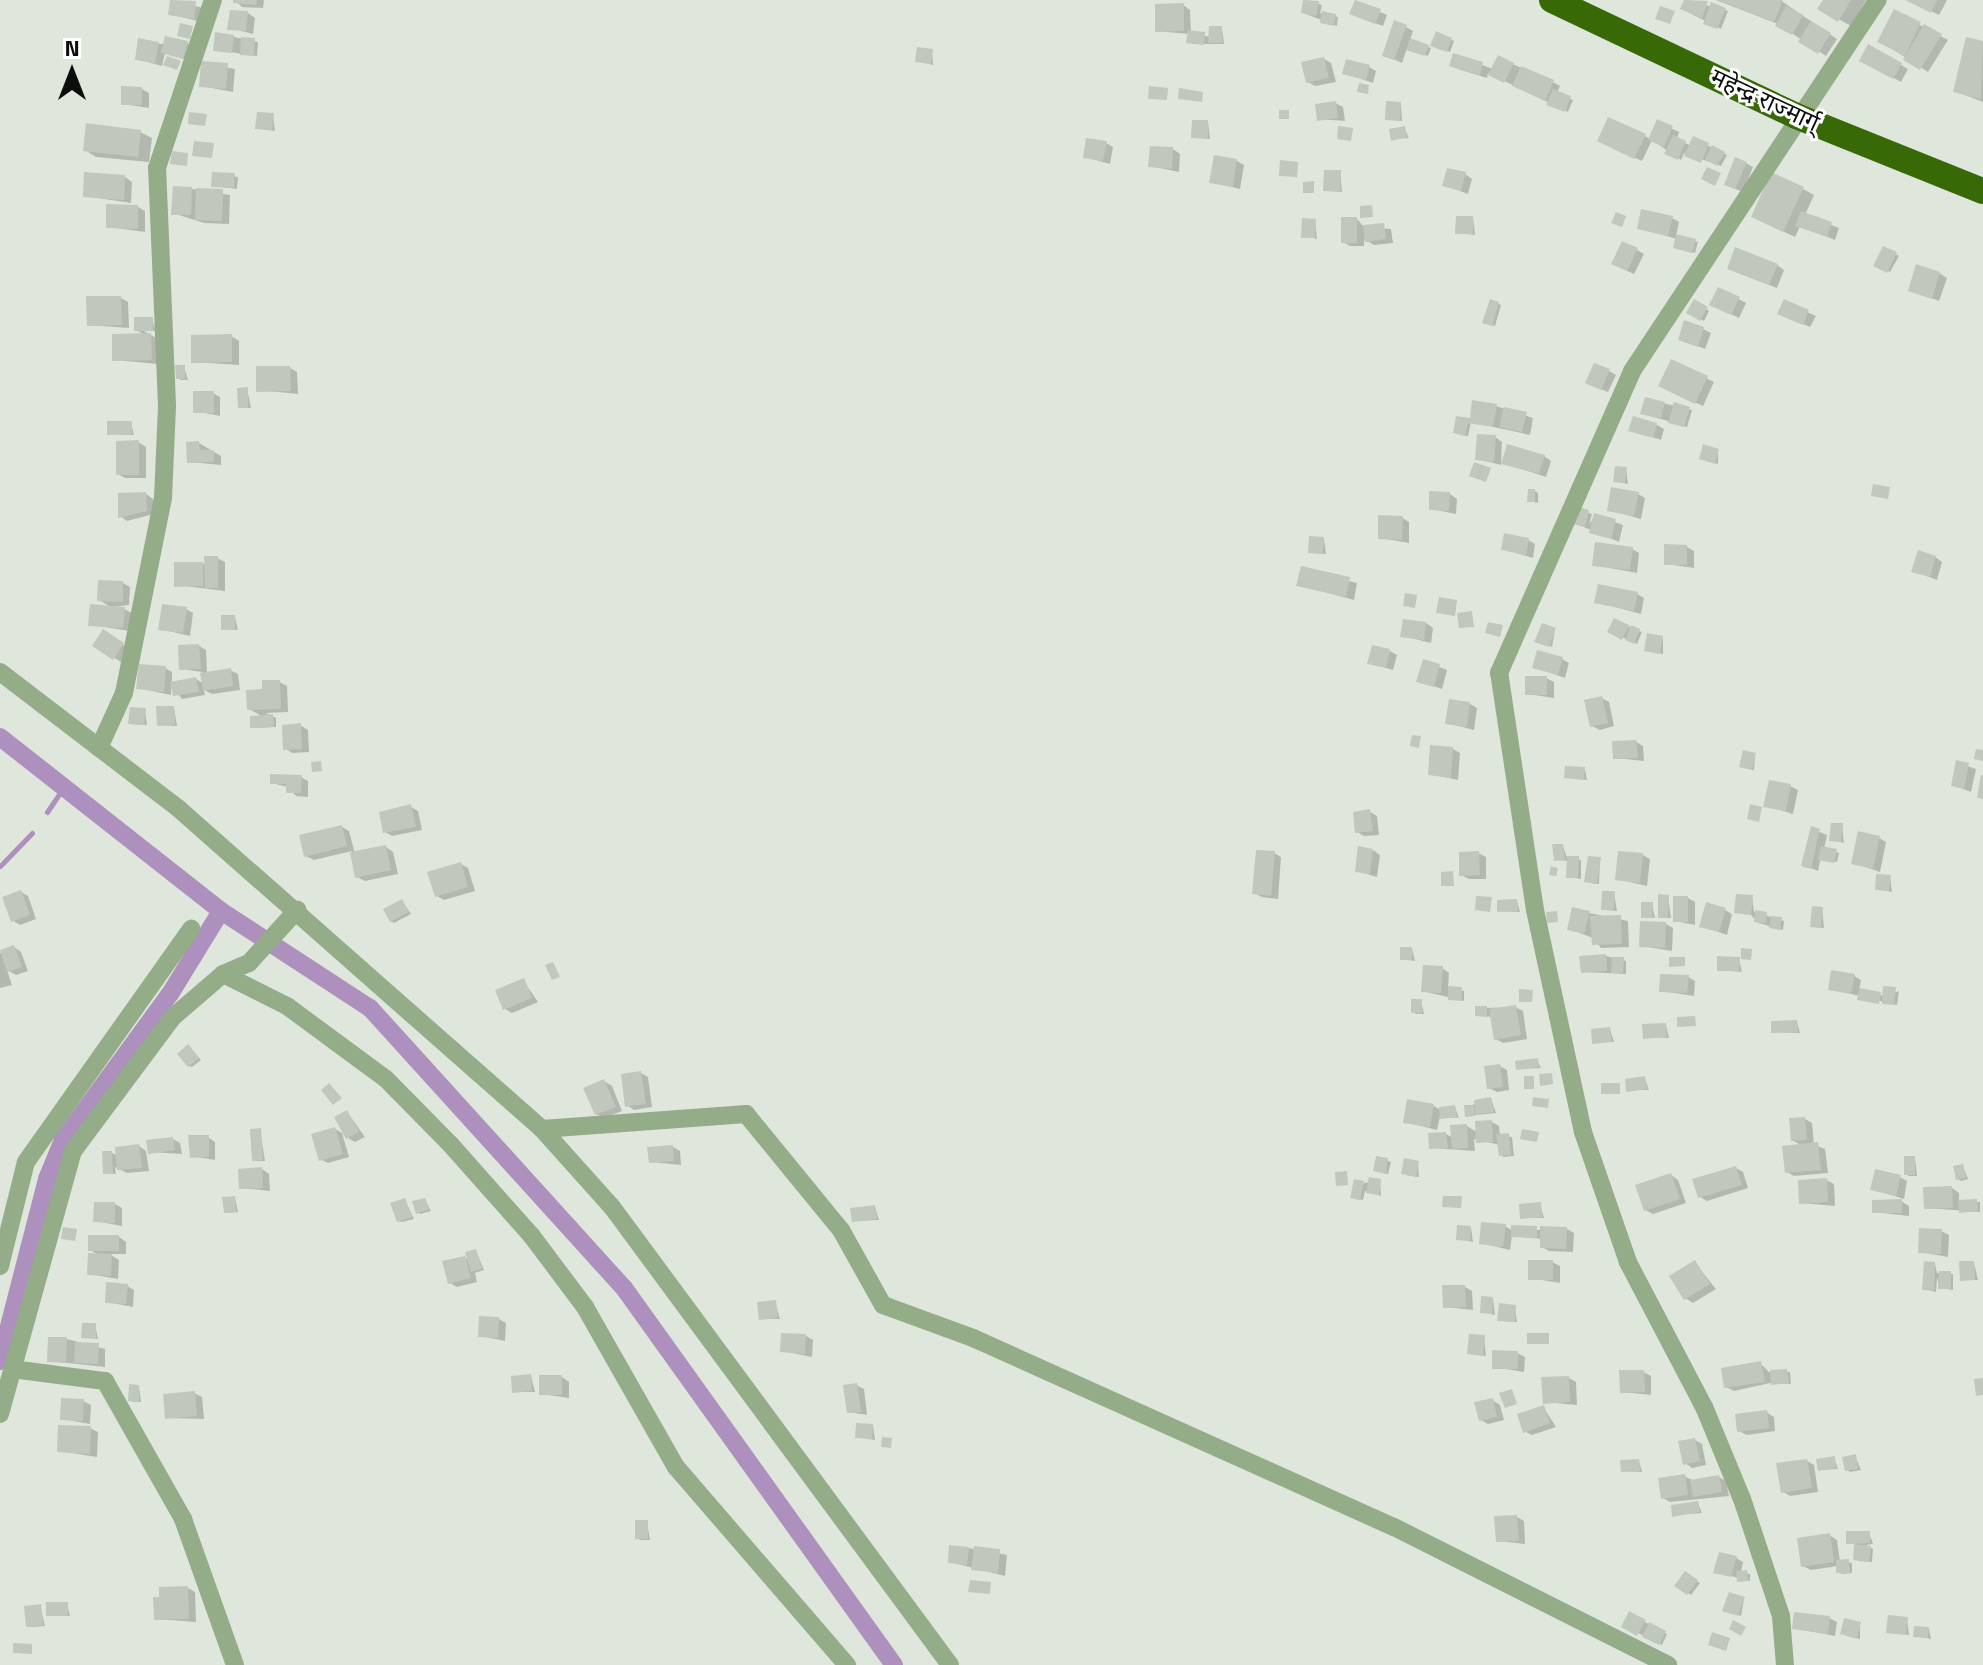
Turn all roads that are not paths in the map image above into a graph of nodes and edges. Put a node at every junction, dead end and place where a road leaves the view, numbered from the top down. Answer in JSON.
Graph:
{"nodes":[{"id":1,"x":213,"y":0,"type":"edge"},
{"id":2,"x":1552,"y":0,"type":"edge"},
{"id":3,"x":1878,"y":0,"type":"edge"},
{"id":4,"x":1796,"y":116,"type":"junction"},
{"id":5,"x":1983,"y":191,"type":"edge"},
{"id":6,"x":0,"y":672,"type":"edge"},
{"id":7,"x":99,"y":748,"type":"junction"},
{"id":8,"x":297,"y":910,"type":"junction"},
{"id":9,"x":191,"y":929,"type":"dead end"},
{"id":10,"x":223,"y":974,"type":"junction"},
{"id":11,"x":542,"y":1129,"type":"junction"},
{"id":12,"x":0,"y":1266,"type":"edge"},
{"id":13,"x":12,"y":1369,"type":"junction"},
{"id":14,"x":0,"y":1414,"type":"edge"},
{"id":15,"x":235,"y":1665,"type":"edge"},
{"id":16,"x":847,"y":1665,"type":"edge"},
{"id":17,"x":950,"y":1665,"type":"edge"},
{"id":18,"x":1668,"y":1665,"type":"edge"},
{"id":19,"x":1785,"y":1665,"type":"edge"}],
"edges":[{"from":1,"to":7,"type":"street"},
{"from":2,"to":4,"type":"highway","name":"महेन्द्र राज्मार्ग्"},
{"from":3,"to":4,"type":"street"},
{"from":4,"to":5,"type":"highway","name":"महेन्द्र राज्मार्ग्"},
{"from":4,"to":19,"type":"street"},
{"from":6,"to":7,"type":"street"},
{"from":7,"to":8,"type":"street"},
{"from":8,"to":10,"type":"street"},
{"from":8,"to":11,"type":"street"},
{"from":9,"to":12,"type":"street"},
{"from":10,"to":13,"type":"street"},
{"from":10,"to":16,"type":"street"},
{"from":11,"to":17,"type":"street"},
{"from":11,"to":18,"type":"street"},
{"from":13,"to":14,"type":"street"},
{"from":13,"to":15,"type":"street"}]}
